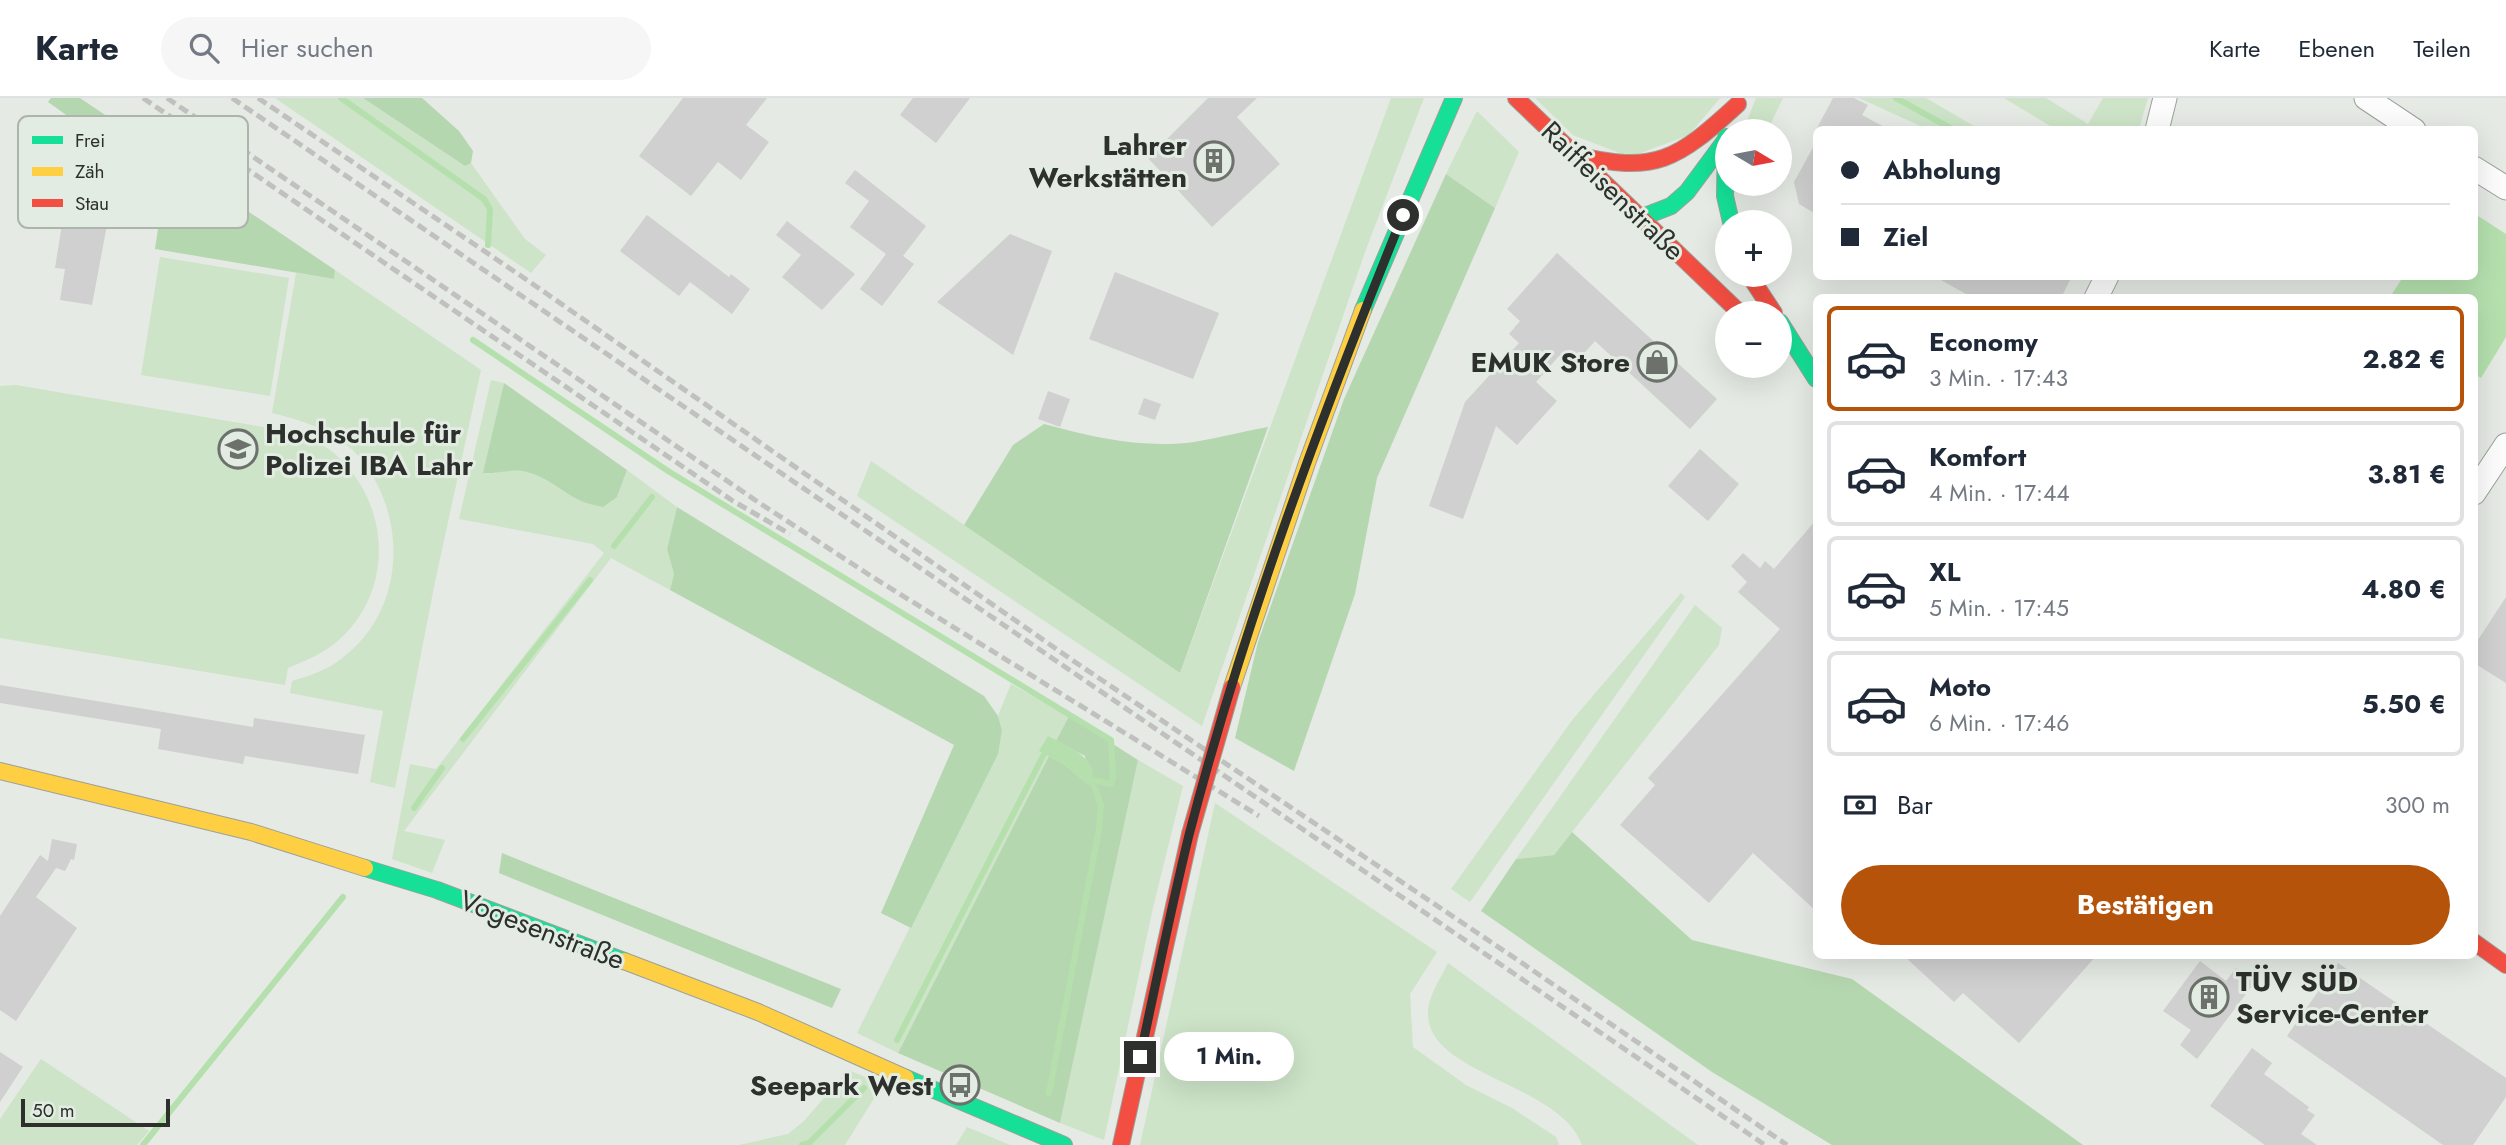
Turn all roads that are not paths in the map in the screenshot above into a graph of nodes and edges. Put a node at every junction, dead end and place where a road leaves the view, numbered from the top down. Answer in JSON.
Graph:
{"nodes":[{"id":1,"x":1454,"y":98,"type":"edge"},
{"id":2,"x":1516,"y":98,"type":"edge"},
{"id":3,"x":2165,"y":98,"type":"edge"},
{"id":4,"x":2366,"y":98,"type":"edge"},
{"id":5,"x":1740,"y":101,"type":"edge"},
{"id":6,"x":1733,"y":119,"type":"edge"},
{"id":7,"x":2158,"y":126,"type":"edge"},
{"id":8,"x":2408,"y":126,"type":"edge"},
{"id":9,"x":1693,"y":145,"type":"junction"},
{"id":10,"x":1715,"y":152,"type":"edge"},
{"id":11,"x":1572,"y":154,"type":"junction"},
{"id":12,"x":2478,"y":170,"type":"edge"},
{"id":13,"x":1668,"y":173,"type":"dead end"},
{"id":14,"x":2506,"y":188,"type":"edge"},
{"id":15,"x":1653,"y":194,"type":"dead end"},
{"id":16,"x":1640,"y":218,"type":"junction"},
{"id":17,"x":1728,"y":301,"type":"edge"},
{"id":18,"x":1792,"y":341,"type":"edge"},
{"id":19,"x":1792,"y":362,"type":"edge"},
{"id":20,"x":1813,"y":374,"type":"edge"},
{"id":21,"x":1813,"y":382,"type":"edge"},
{"id":22,"x":2506,"y":444,"type":"edge"},
{"id":23,"x":2478,"y":487,"type":"edge"},
{"id":24,"x":0,"y":771,"type":"edge"},
{"id":25,"x":2478,"y":945,"type":"edge"},
{"id":26,"x":2506,"y":965,"type":"edge"},
{"id":27,"x":1064,"y":1145,"type":"edge"},
{"id":28,"x":1121,"y":1145,"type":"edge"}],
"edges":[{"from":1,"to":28,"type":"main road","bridge":true},
{"from":2,"to":11,"type":"main road","name":"Raiffeisenstraße"},
{"from":3,"to":7,"type":"street"},
{"from":4,"to":8,"type":"street"},
{"from":5,"to":6,"type":"main road"},
{"from":5,"to":9,"type":"main road"},
{"from":9,"to":11,"type":"main road"},
{"from":9,"to":13,"type":"main road"},
{"from":10,"to":16,"type":"main road"},
{"from":11,"to":16,"type":"main road","name":"Raiffeisenstraße"},
{"from":12,"to":14,"type":"street"},
{"from":15,"to":16,"type":"main road"},
{"from":16,"to":17,"type":"main road","name":"Raiffeisenstraße"},
{"from":18,"to":20,"type":"main road"},
{"from":19,"to":21,"type":"main road"},
{"from":22,"to":23,"type":"street"},
{"from":24,"to":27,"type":"main road","name":"Vogesenstraße"},
{"from":25,"to":26,"type":"main road"}]}
